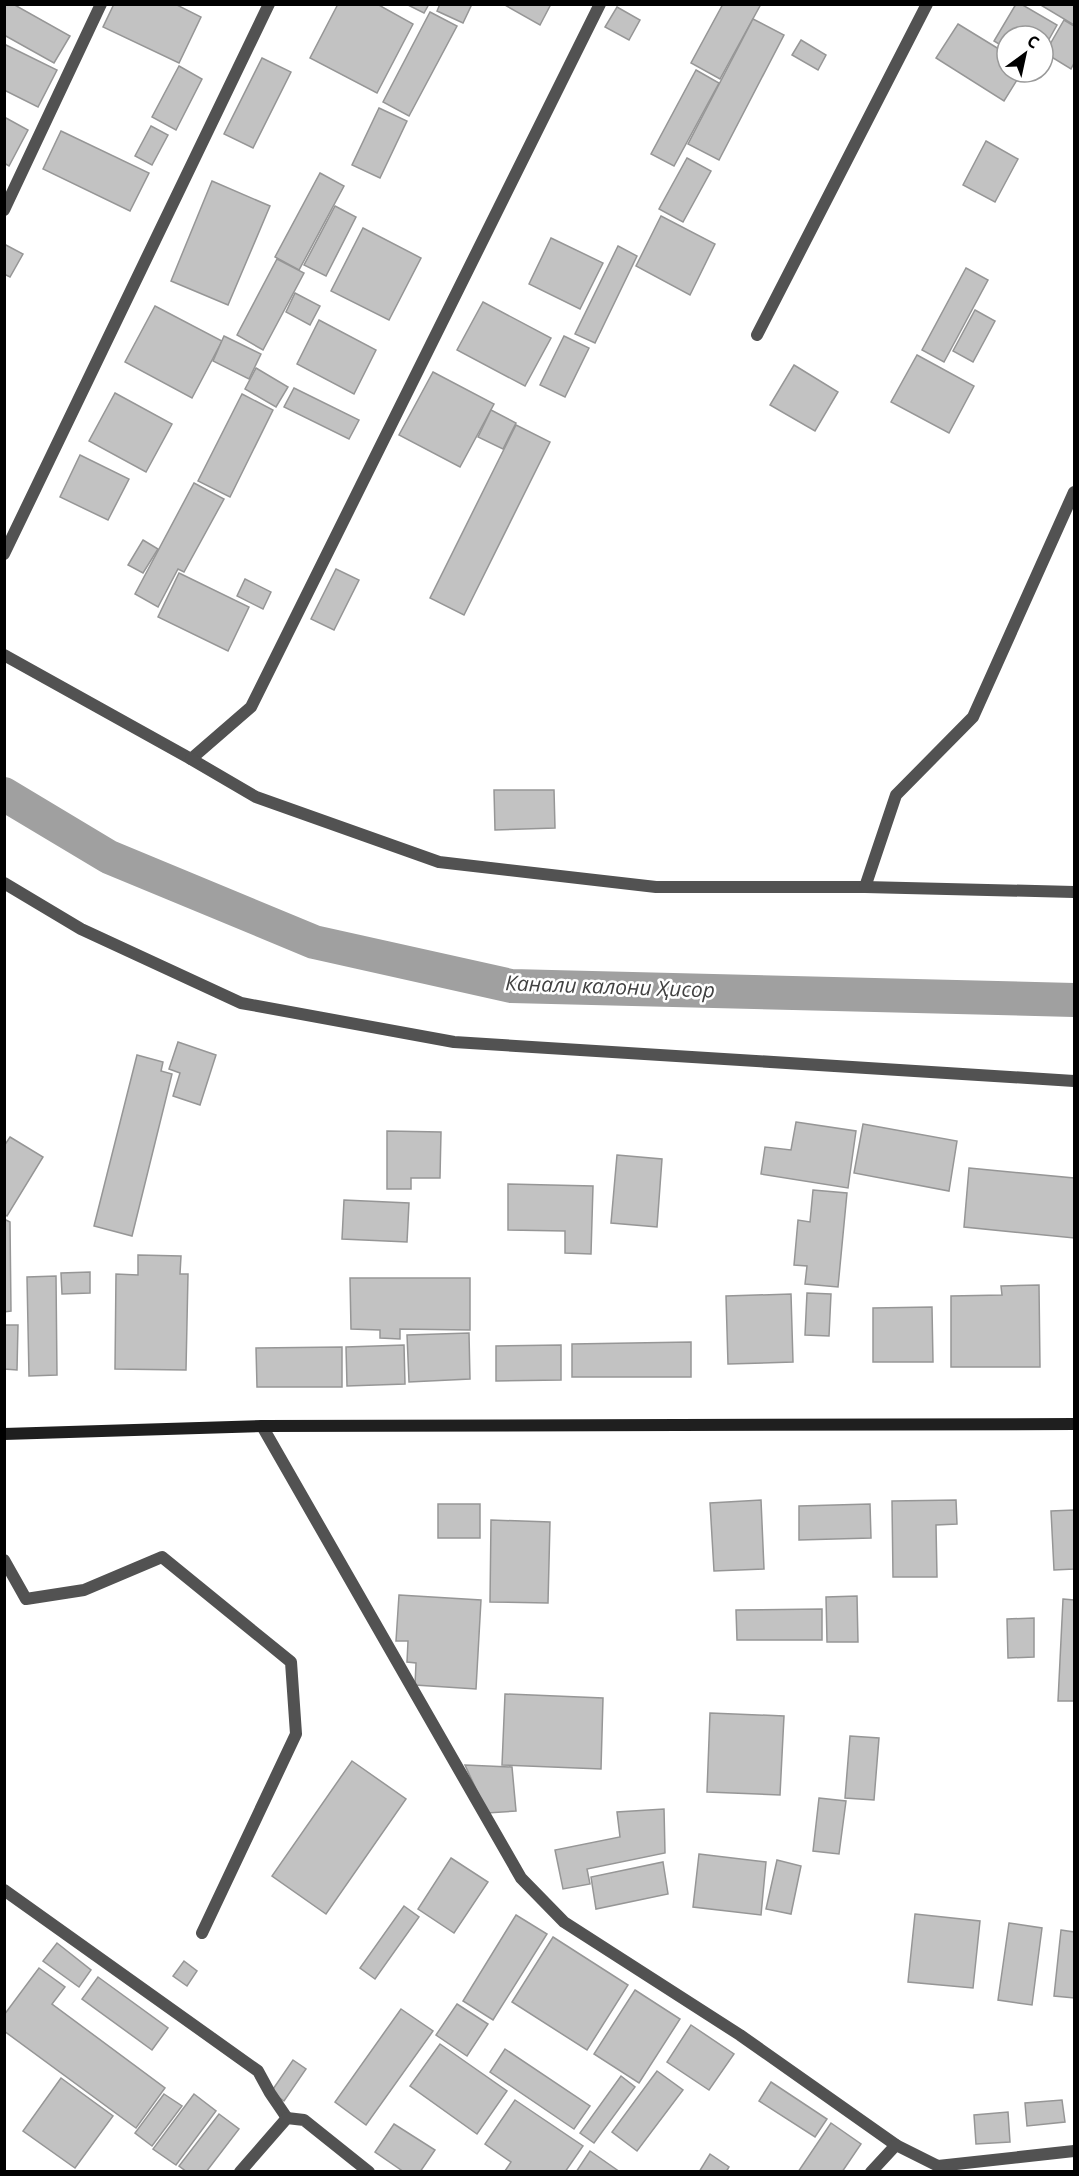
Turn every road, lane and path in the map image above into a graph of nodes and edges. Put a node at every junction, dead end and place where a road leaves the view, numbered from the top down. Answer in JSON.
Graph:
{"nodes":[{"id":1,"x":101,"y":4,"type":"edge"},
{"id":2,"x":269,"y":4,"type":"edge"},
{"id":3,"x":600,"y":4,"type":"edge"},
{"id":4,"x":927,"y":4,"type":"edge"},
{"id":5,"x":4,"y":210,"type":"edge"},
{"id":6,"x":758,"y":335,"type":"dead end"},
{"id":7,"x":1074,"y":492,"type":"edge"},
{"id":8,"x":4,"y":554,"type":"edge"},
{"id":9,"x":4,"y":655,"type":"edge"},
{"id":10,"x":191,"y":759,"type":"junction"},
{"id":11,"x":4,"y":884,"type":"edge"},
{"id":12,"x":865,"y":887,"type":"junction"},
{"id":13,"x":1074,"y":892,"type":"edge"},
{"id":14,"x":1074,"y":1081,"type":"edge"},
{"id":15,"x":1074,"y":1424,"type":"edge"},
{"id":16,"x":262,"y":1426,"type":"junction"},
{"id":17,"x":4,"y":1434,"type":"edge"},
{"id":18,"x":4,"y":1560,"type":"edge"},
{"id":19,"x":4,"y":1890,"type":"edge"},
{"id":20,"x":202,"y":1933,"type":"dead end"},
{"id":21,"x":287,"y":2118,"type":"junction"},
{"id":22,"x":896,"y":2145,"type":"junction"},
{"id":23,"x":1074,"y":2151,"type":"edge"},
{"id":24,"x":240,"y":2172,"type":"edge"},
{"id":25,"x":369,"y":2172,"type":"edge"},
{"id":26,"x":871,"y":2172,"type":"edge"}],
"edges":[{"from":1,"to":5,"type":"street"},
{"from":2,"to":8,"type":"street"},
{"from":3,"to":10,"type":"street"},
{"from":4,"to":6,"type":"street"},
{"from":7,"to":12,"type":"street"},
{"from":9,"to":10,"type":"street"},
{"from":10,"to":12,"type":"street"},
{"from":11,"to":14,"type":"street"},
{"from":12,"to":13,"type":"street"},
{"from":15,"to":16,"type":"main road"},
{"from":16,"to":17,"type":"main road"},
{"from":16,"to":22,"type":"street"},
{"from":18,"to":20,"type":"street"},
{"from":19,"to":21,"type":"street"},
{"from":21,"to":24,"type":"street"},
{"from":21,"to":25,"type":"street"},
{"from":22,"to":23,"type":"street"},
{"from":22,"to":26,"type":"street"}]}
